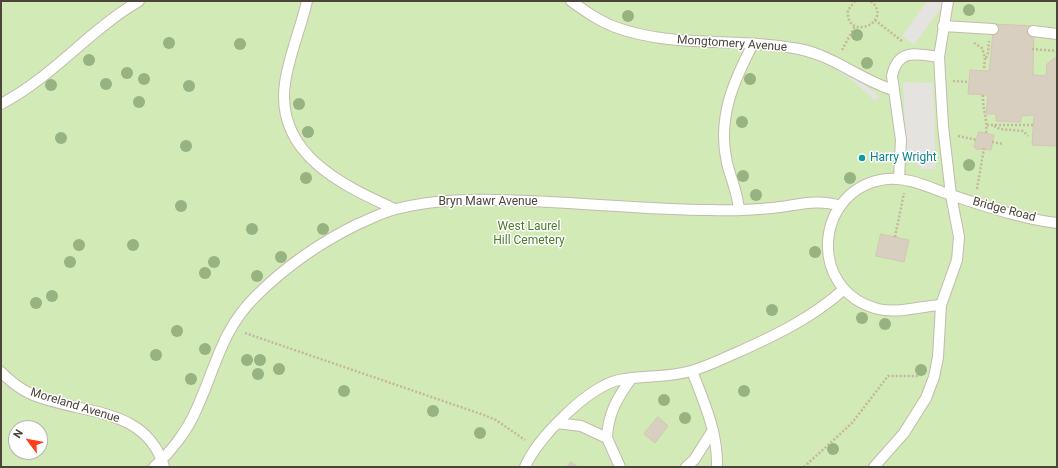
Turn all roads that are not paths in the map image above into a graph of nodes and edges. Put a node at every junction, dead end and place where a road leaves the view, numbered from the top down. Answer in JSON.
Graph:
{"nodes":[{"id":1,"x":139,"y":1,"type":"edge"},
{"id":2,"x":308,"y":1,"type":"edge"},
{"id":3,"x":571,"y":1,"type":"edge"},
{"id":4,"x":948,"y":1,"type":"edge"},
{"id":5,"x":943,"y":26,"type":"junction"},
{"id":6,"x":993,"y":29,"type":"dead end"},
{"id":7,"x":1033,"y":32,"type":"dead end"},
{"id":8,"x":1057,"y":34,"type":"edge"},
{"id":9,"x":753,"y":44,"type":"junction"},
{"id":10,"x":939,"y":57,"type":"junction"},
{"id":11,"x":893,"y":90,"type":"junction"},
{"id":12,"x":1,"y":104,"type":"edge"},
{"id":13,"x":903,"y":179,"type":"junction"},
{"id":14,"x":952,"y":195,"type":"junction"},
{"id":15,"x":840,"y":206,"type":"junction"},
{"id":16,"x":394,"y":209,"type":"junction"},
{"id":17,"x":739,"y":210,"type":"junction"},
{"id":18,"x":1057,"y":222,"type":"edge"},
{"id":19,"x":843,"y":290,"type":"junction"},
{"id":20,"x":941,"y":305,"type":"junction"},
{"id":21,"x":692,"y":371,"type":"junction"},
{"id":22,"x":1,"y":372,"type":"edge"},
{"id":23,"x":631,"y":379,"type":"junction"},
{"id":24,"x":558,"y":423,"type":"junction"},
{"id":25,"x":713,"y":430,"type":"junction"},
{"id":26,"x":607,"y":438,"type":"junction"},
{"id":27,"x":163,"y":463,"type":"edge"},
{"id":28,"x":154,"y":467,"type":"edge"},
{"id":29,"x":525,"y":467,"type":"edge"},
{"id":30,"x":620,"y":467,"type":"edge"},
{"id":31,"x":686,"y":467,"type":"edge"},
{"id":32,"x":717,"y":467,"type":"edge"},
{"id":33,"x":874,"y":467,"type":"edge"}],
"edges":[{"from":1,"to":12,"type":"lane"},
{"from":2,"to":16,"type":"lane"},
{"from":3,"to":9,"type":"lane","name":"Mongtomery Avenue"},
{"from":4,"to":5,"type":"lane"},
{"from":5,"to":6,"type":"lane"},
{"from":5,"to":10,"type":"lane"},
{"from":7,"to":8,"type":"lane"},
{"from":9,"to":11,"type":"lane","name":"Mongtomery Avenue"},
{"from":9,"to":17,"type":"lane"},
{"from":10,"to":11,"type":"lane"},
{"from":10,"to":14,"type":"lane"},
{"from":11,"to":13,"type":"lane"},
{"from":13,"to":14,"type":"lane"},
{"from":13,"to":15,"type":"lane"},
{"from":14,"to":18,"type":"lane","name":"Bridge Road"},
{"from":14,"to":20,"type":"lane"},
{"from":15,"to":17,"type":"lane","name":"Bryn Mawr Avenue"},
{"from":15,"to":19,"type":"lane"},
{"from":16,"to":17,"type":"lane","name":"Bryn Mawr Avenue"},
{"from":16,"to":27,"type":"lane","name":"Bryn Mawr Avenue"},
{"from":19,"to":20,"type":"lane"},
{"from":19,"to":21,"type":"lane"},
{"from":20,"to":33,"type":"lane"},
{"from":21,"to":23,"type":"lane"},
{"from":21,"to":25,"type":"lane"},
{"from":22,"to":27,"type":"lane","name":"Moreland Avenue"},
{"from":23,"to":24,"type":"lane"},
{"from":23,"to":26,"type":"lane"},
{"from":24,"to":26,"type":"lane"},
{"from":24,"to":29,"type":"lane"},
{"from":25,"to":31,"type":"lane"},
{"from":25,"to":32,"type":"lane"},
{"from":26,"to":30,"type":"lane"},
{"from":27,"to":28,"type":"lane","name":"Bryn Mawr Avenue"}]}
